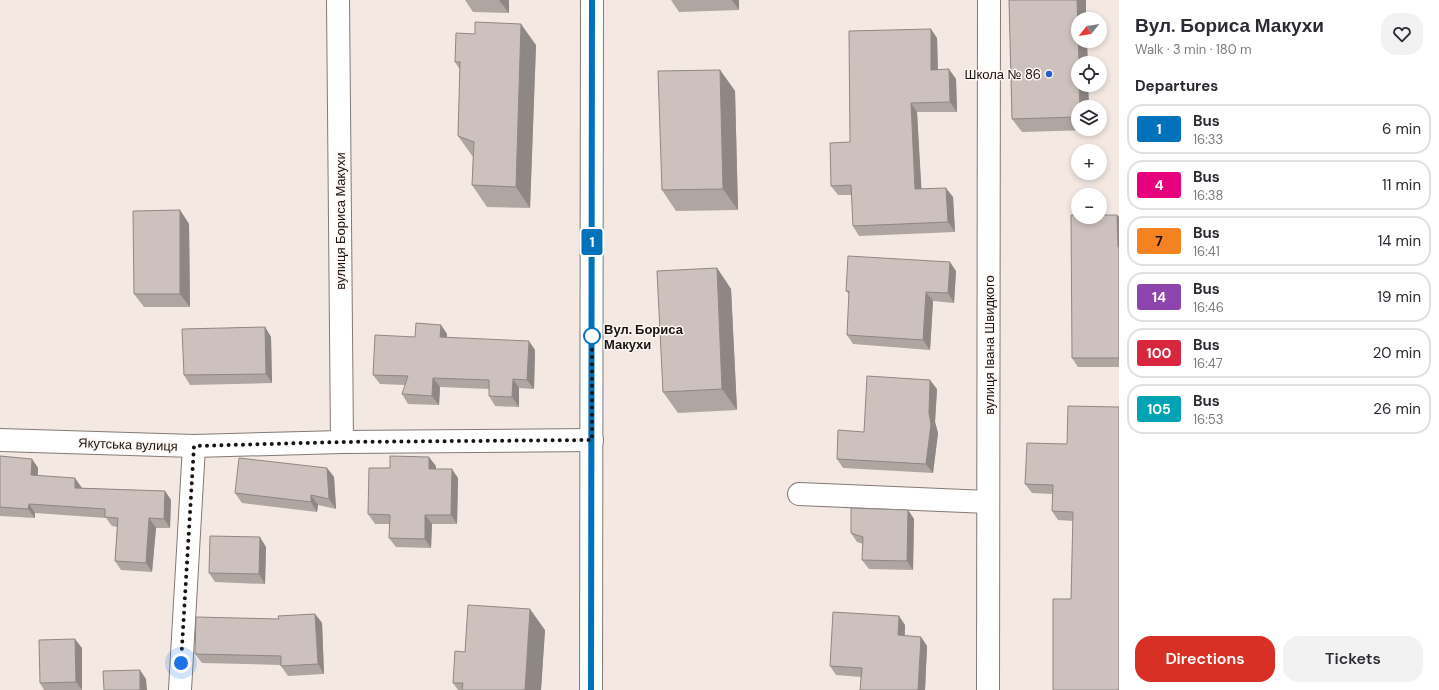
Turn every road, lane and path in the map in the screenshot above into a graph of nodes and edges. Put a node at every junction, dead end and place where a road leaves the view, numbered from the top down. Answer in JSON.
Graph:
{"nodes":[{"id":1,"x":338,"y":0,"type":"edge"},
{"id":2,"x":592,"y":0,"type":"edge"},
{"id":3,"x":989,"y":0,"type":"edge"},
{"id":4,"x":0,"y":440,"type":"edge"},
{"id":5,"x":592,"y":440,"type":"junction"},
{"id":6,"x":342,"y":442,"type":"junction"},
{"id":7,"x":194,"y":446,"type":"junction"},
{"id":8,"x":799,"y":494,"type":"dead end"},
{"id":9,"x":988,"y":502,"type":"junction"},
{"id":10,"x":180,"y":690,"type":"edge"},
{"id":11,"x":591,"y":690,"type":"edge"},
{"id":12,"x":988,"y":690,"type":"edge"}],
"edges":[{"from":1,"to":6,"type":"street","name":"вулиця Бориса Макухи"},
{"from":2,"to":5,"type":"street"},
{"from":3,"to":9,"type":"street","name":"вулиця Івана Швидкого"},
{"from":4,"to":7,"type":"street","name":"Якутська вулиця"},
{"from":5,"to":6,"type":"street","name":"Якутська вулиця"},
{"from":5,"to":11,"type":"street"},
{"from":6,"to":7,"type":"street","name":"Якутська вулиця"},
{"from":7,"to":10,"type":"street"},
{"from":8,"to":9,"type":"street"},
{"from":9,"to":12,"type":"street","name":"вулиця Івана Швидкого"}]}
